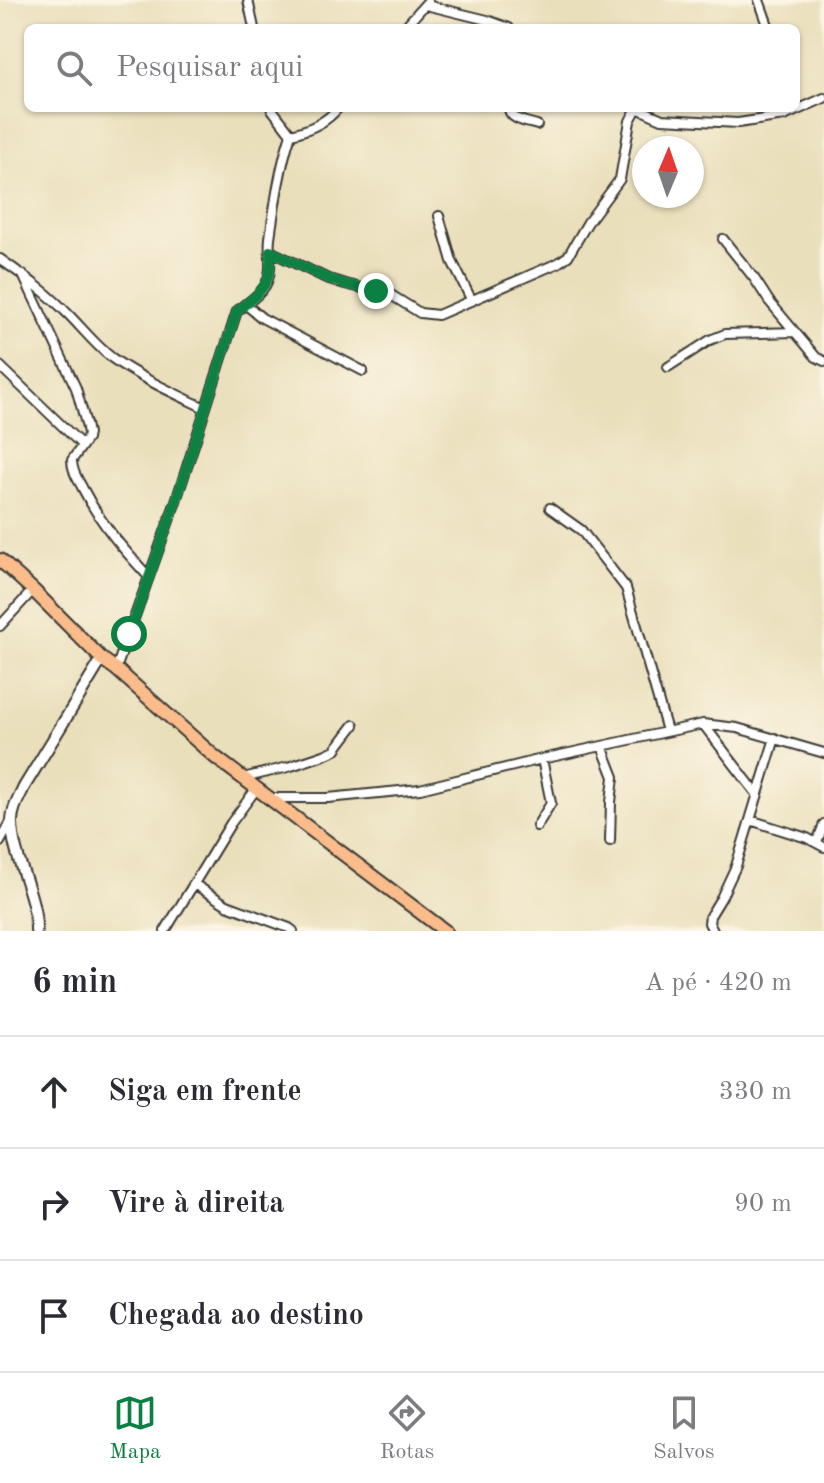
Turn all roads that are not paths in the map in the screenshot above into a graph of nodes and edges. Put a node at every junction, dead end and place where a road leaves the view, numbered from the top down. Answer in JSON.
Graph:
{"nodes":[{"id":1,"x":248,"y":0,"type":"edge"},
{"id":2,"x":759,"y":0,"type":"edge"},
{"id":3,"x":427,"y":2,"type":"edge"},
{"id":4,"x":253,"y":24,"type":"edge"},
{"id":5,"x":408,"y":24,"type":"edge"},
{"id":6,"x":498,"y":24,"type":"edge"},
{"id":7,"x":768,"y":24,"type":"edge"},
{"id":8,"x":824,"y":98,"type":"edge"},
{"id":9,"x":800,"y":109,"type":"edge"},
{"id":10,"x":274,"y":112,"type":"edge"},
{"id":11,"x":334,"y":112,"type":"edge"},
{"id":12,"x":509,"y":112,"type":"edge"},
{"id":13,"x":635,"y":112,"type":"edge"},
{"id":14,"x":646,"y":112,"type":"edge"},
{"id":15,"x":793,"y":112,"type":"edge"},
{"id":16,"x":537,"y":125,"type":"dead end"},
{"id":17,"x":291,"y":134,"type":"junction"},
{"id":18,"x":439,"y":216,"type":"dead end"},
{"id":19,"x":723,"y":239,"type":"dead end"},
{"id":20,"x":270,"y":251,"type":"junction"},
{"id":21,"x":0,"y":259,"type":"edge"},
{"id":22,"x":23,"y":275,"type":"junction"},
{"id":23,"x":472,"y":301,"type":"junction"},
{"id":24,"x":245,"y":304,"type":"junction"},
{"id":25,"x":795,"y":332,"type":"junction"},
{"id":26,"x":824,"y":361,"type":"edge"},
{"id":27,"x":0,"y":366,"type":"edge"},
{"id":28,"x":668,"y":367,"type":"dead end"},
{"id":29,"x":363,"y":371,"type":"dead end"},
{"id":30,"x":205,"y":408,"type":"junction"},
{"id":31,"x":82,"y":445,"type":"junction"},
{"id":32,"x":550,"y":508,"type":"dead end"},
{"id":33,"x":0,"y":560,"type":"edge"},
{"id":34,"x":149,"y":577,"type":"junction"},
{"id":35,"x":33,"y":590,"type":"junction"},
{"id":36,"x":0,"y":626,"type":"edge"},
{"id":37,"x":102,"y":659,"type":"junction"},
{"id":38,"x":116,"y":669,"type":"junction"},
{"id":39,"x":703,"y":724,"type":"junction"},
{"id":40,"x":354,"y":725,"type":"dead end"},
{"id":41,"x":667,"y":731,"type":"junction"},
{"id":42,"x":775,"y":738,"type":"junction"},
{"id":43,"x":602,"y":746,"type":"junction"},
{"id":44,"x":824,"y":753,"type":"edge"},
{"id":45,"x":542,"y":759,"type":"junction"},
{"id":46,"x":243,"y":778,"type":"junction"},
{"id":47,"x":257,"y":788,"type":"junction"},
{"id":48,"x":757,"y":794,"type":"junction"},
{"id":49,"x":268,"y":798,"type":"junction"},
{"id":50,"x":750,"y":820,"type":"junction"},
{"id":51,"x":11,"y":822,"type":"junction"},
{"id":52,"x":824,"y":824,"type":"edge"},
{"id":53,"x":537,"y":826,"type":"dead end"},
{"id":54,"x":610,"y":841,"type":"dead end"},
{"id":55,"x":0,"y":842,"type":"edge"},
{"id":56,"x":820,"y":845,"type":"edge"},
{"id":57,"x":194,"y":884,"type":"junction"},
{"id":58,"x":36,"y":931,"type":"edge"},
{"id":59,"x":165,"y":931,"type":"edge"},
{"id":60,"x":293,"y":931,"type":"edge"},
{"id":61,"x":445,"y":931,"type":"edge"},
{"id":62,"x":713,"y":931,"type":"edge"}],
"edges":[{"from":1,"to":4,"type":"street"},
{"from":2,"to":7,"type":"street"},
{"from":3,"to":5,"type":"street"},
{"from":3,"to":6,"type":"street"},
{"from":8,"to":9,"type":"street"},
{"from":10,"to":17,"type":"street"},
{"from":11,"to":17,"type":"street"},
{"from":12,"to":16,"type":"street"},
{"from":13,"to":23,"type":"street"},
{"from":14,"to":15,"type":"street"},
{"from":17,"to":20,"type":"street"},
{"from":18,"to":23,"type":"street"},
{"from":19,"to":25,"type":"street"},
{"from":20,"to":23,"type":"street"},
{"from":20,"to":24,"type":"street"},
{"from":21,"to":22,"type":"street"},
{"from":22,"to":30,"type":"street"},
{"from":22,"to":31,"type":"street"},
{"from":24,"to":29,"type":"street"},
{"from":24,"to":30,"type":"street"},
{"from":25,"to":26,"type":"street"},
{"from":25,"to":28,"type":"street"},
{"from":27,"to":31,"type":"street"},
{"from":30,"to":34,"type":"street"},
{"from":31,"to":34,"type":"street"},
{"from":32,"to":41,"type":"street"},
{"from":33,"to":35,"type":"main road"},
{"from":34,"to":38,"type":"street"},
{"from":35,"to":36,"type":"street"},
{"from":35,"to":37,"type":"main road"},
{"from":37,"to":38,"type":"main road"},
{"from":37,"to":51,"type":"street"},
{"from":38,"to":46,"type":"main road"},
{"from":39,"to":41,"type":"street"},
{"from":39,"to":42,"type":"street"},
{"from":39,"to":48,"type":"street"},
{"from":40,"to":46,"type":"street"},
{"from":41,"to":43,"type":"street"},
{"from":42,"to":44,"type":"street"},
{"from":42,"to":48,"type":"street"},
{"from":43,"to":45,"type":"street"},
{"from":43,"to":54,"type":"street"},
{"from":45,"to":49,"type":"street"},
{"from":45,"to":53,"type":"street"},
{"from":46,"to":47,"type":"main road"},
{"from":47,"to":49,"type":"main road"},
{"from":47,"to":57,"type":"street"},
{"from":48,"to":50,"type":"street"},
{"from":49,"to":61,"type":"main road"},
{"from":50,"to":56,"type":"street"},
{"from":50,"to":62,"type":"street"},
{"from":51,"to":55,"type":"street"},
{"from":51,"to":58,"type":"street"},
{"from":52,"to":56,"type":"street"},
{"from":57,"to":59,"type":"street"},
{"from":57,"to":60,"type":"street"}]}
